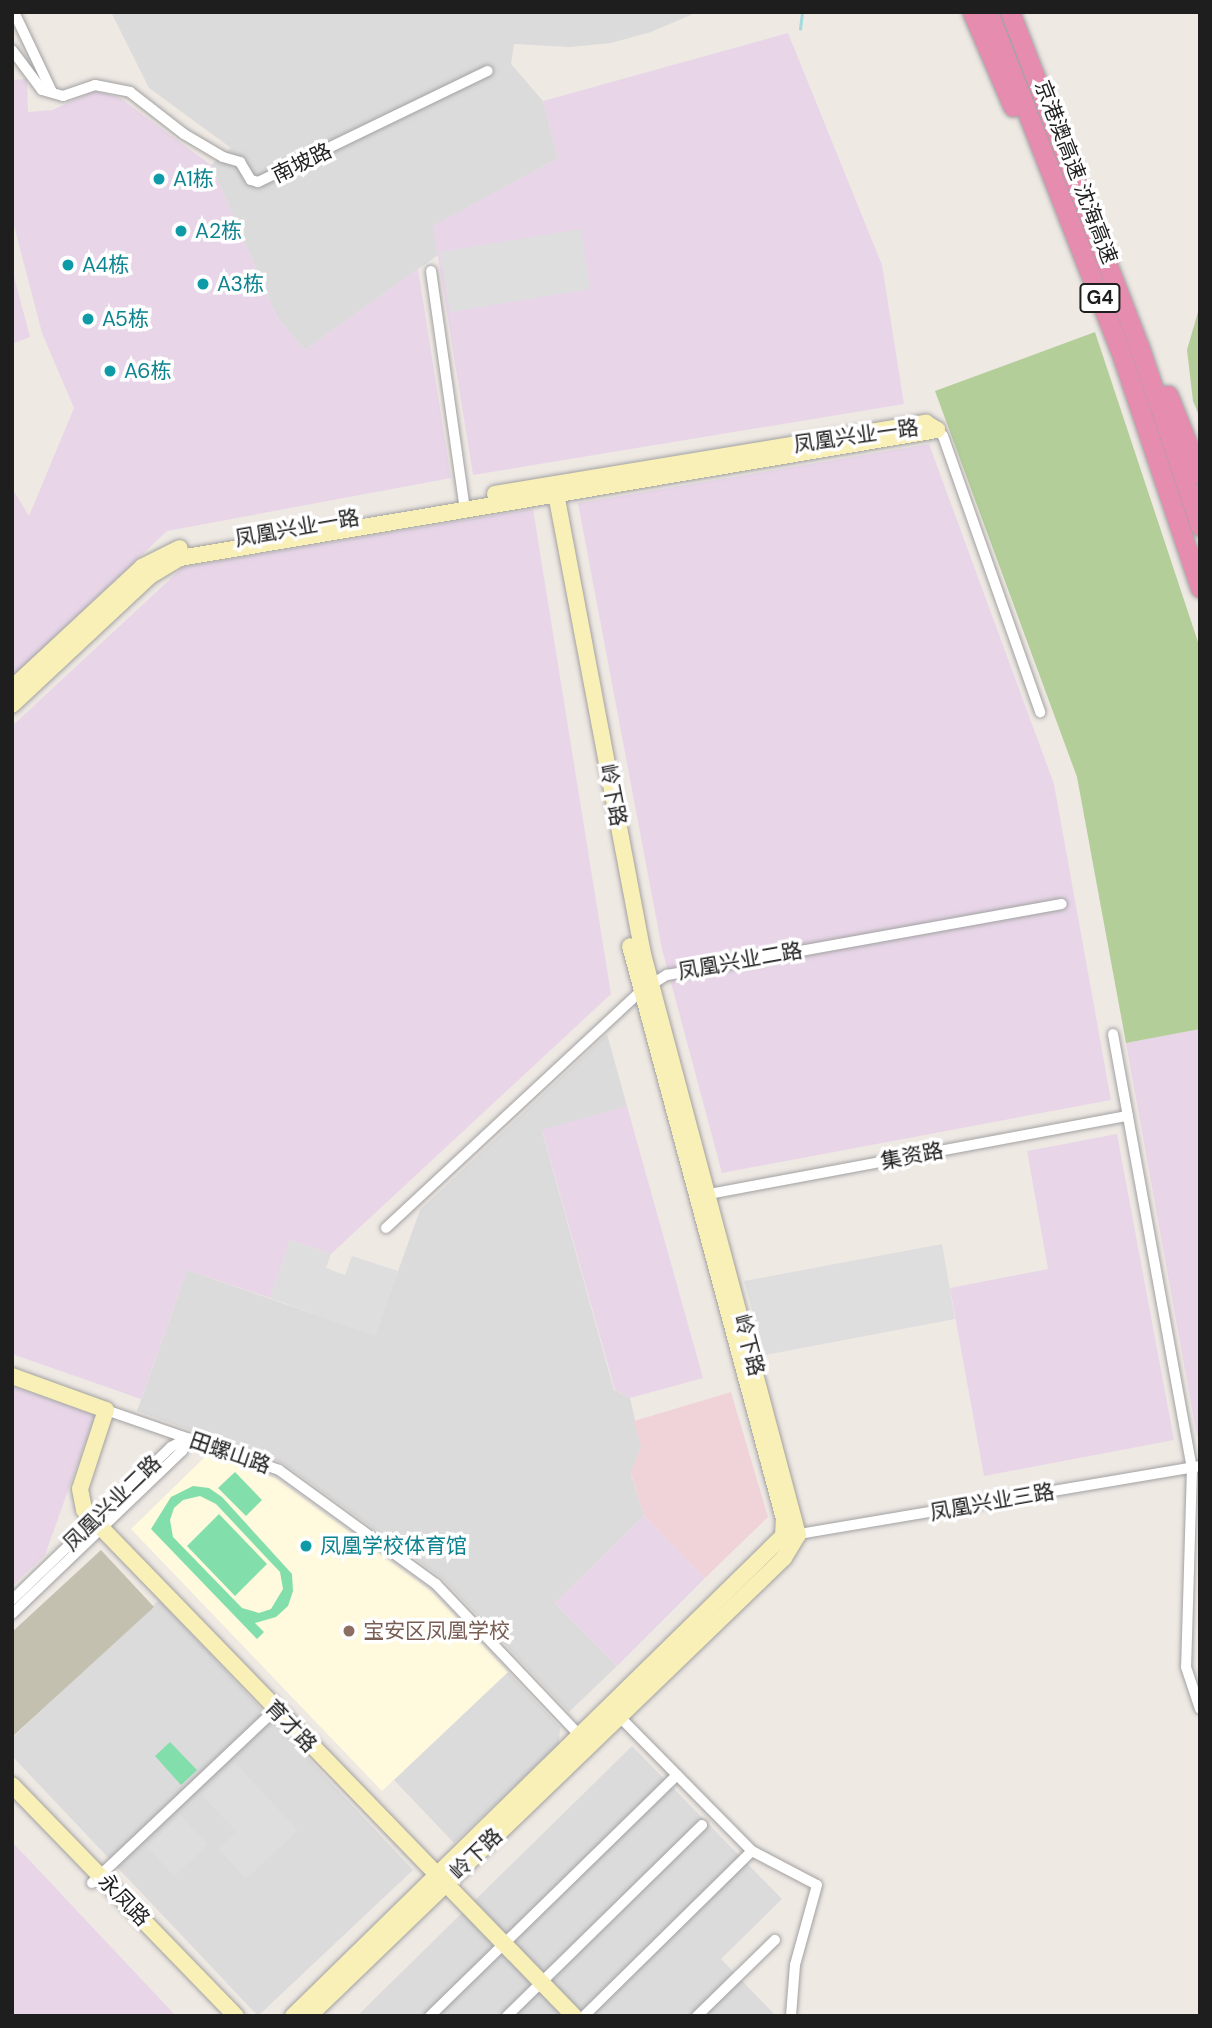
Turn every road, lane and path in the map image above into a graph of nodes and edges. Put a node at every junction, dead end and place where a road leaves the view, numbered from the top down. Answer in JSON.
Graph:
{"nodes":[{"id":1,"x":14,"y":12,"type":"edge"},
{"id":2,"x":972,"y":12,"type":"edge"},
{"id":3,"x":988,"y":12,"type":"edge"},
{"id":4,"x":1010,"y":12,"type":"edge"},
{"id":5,"x":12,"y":50,"type":"edge"},
{"id":6,"x":488,"y":71,"type":"dead end"},
{"id":7,"x":52,"y":92,"type":"junction"},
{"id":8,"x":1102,"y":250,"type":"junction"},
{"id":9,"x":431,"y":271,"type":"dead end"},
{"id":10,"x":1119,"y":350,"type":"junction"},
{"id":11,"x":937,"y":430,"type":"joint"},
{"id":12,"x":1200,"y":475,"type":"edge"},
{"id":13,"x":550,"y":490,"type":"junction"},
{"id":14,"x":464,"y":505,"type":"junction"},
{"id":15,"x":1200,"y":526,"type":"edge"},
{"id":16,"x":1200,"y":588,"type":"edge"},
{"id":17,"x":12,"y":688,"type":"edge"},
{"id":18,"x":12,"y":705,"type":"edge"},
{"id":19,"x":1040,"y":712,"type":"dead end"},
{"id":20,"x":1062,"y":904,"type":"dead end"},
{"id":21,"x":646,"y":987,"type":"junction"},
{"id":22,"x":1113,"y":1034,"type":"dead end"},
{"id":23,"x":1128,"y":1116,"type":"junction"},
{"id":24,"x":702,"y":1196,"type":"junction"},
{"id":25,"x":386,"y":1228,"type":"dead end"},
{"id":26,"x":12,"y":1376,"type":"edge"},
{"id":27,"x":106,"y":1410,"type":"junction"},
{"id":28,"x":187,"y":1438,"type":"junction"},
{"id":29,"x":1196,"y":1467,"type":"edge"},
{"id":30,"x":98,"y":1525,"type":"junction"},
{"id":31,"x":791,"y":1535,"type":"junction"},
{"id":32,"x":12,"y":1600,"type":"edge"},
{"id":33,"x":12,"y":1614,"type":"edge"},
{"id":34,"x":1200,"y":1709,"type":"edge"},
{"id":35,"x":275,"y":1710,"type":"junction"},
{"id":36,"x":615,"y":1712,"type":"junction"},
{"id":37,"x":585,"y":1741,"type":"junction"},
{"id":38,"x":677,"y":1775,"type":"junction"},
{"id":39,"x":12,"y":1785,"type":"edge"},
{"id":40,"x":12,"y":1800,"type":"edge"},
{"id":41,"x":702,"y":1825,"type":"dead end"},
{"id":42,"x":752,"y":1852,"type":"junction"},
{"id":43,"x":96,"y":1879,"type":"junction"},
{"id":44,"x":440,"y":1881,"type":"junction"},
{"id":45,"x":775,"y":1940,"type":"dead end"},
{"id":46,"x":503,"y":1944,"type":"junction"},
{"id":47,"x":541,"y":1982,"type":"junction"},
{"id":48,"x":232,"y":2015,"type":"edge"},
{"id":49,"x":293,"y":2016,"type":"edge"},
{"id":50,"x":309,"y":2016,"type":"edge"},
{"id":51,"x":430,"y":2016,"type":"edge"},
{"id":52,"x":507,"y":2016,"type":"edge"},
{"id":53,"x":574,"y":2016,"type":"edge"},
{"id":54,"x":584,"y":2016,"type":"edge"},
{"id":55,"x":697,"y":2016,"type":"edge"},
{"id":56,"x":791,"y":2016,"type":"edge"}],
"edges":[{"from":1,"to":7,"type":"street"},
{"from":2,"to":10,"type":"highway"},
{"from":3,"to":10,"type":"highway","name":"京港澳高速 沈海高速","number":"G4"},
{"from":4,"to":8,"type":"highway","name":"京港澳高速 沈海高速","number":"G4"},
{"from":5,"to":7,"type":"street"},
{"from":6,"to":7,"type":"street","name":"南坡路"},
{"from":8,"to":12,"type":"highway"},
{"from":8,"to":15,"type":"highway","name":"京港澳高速 沈海高速","number":"G4"},
{"from":9,"to":14,"type":"street"},
{"from":10,"to":16,"type":"highway","name":"京港澳高速 沈海高速","number":"G4"},
{"from":11,"to":13,"type":"street","name":"凤凰兴业一路"},
{"from":11,"to":19,"type":"street"},
{"from":13,"to":14,"type":"street","name":"凤凰兴业一路"},
{"from":13,"to":21,"type":"street","name":"岭下路"},
{"from":14,"to":17,"type":"street","name":"凤凰兴业一路"},
{"from":14,"to":18,"type":"street","name":"凤凰兴业一路"},
{"from":20,"to":21,"type":"street","name":"凤凰兴业二路"},
{"from":21,"to":24,"type":"street","name":"岭下路"},
{"from":21,"to":25,"type":"street","name":"凤凰兴业二路"},
{"from":22,"to":23,"type":"street"},
{"from":23,"to":24,"type":"street","name":"集资路"},
{"from":23,"to":29,"type":"street"},
{"from":24,"to":31,"type":"street","name":"岭下路"},
{"from":26,"to":27,"type":"street"},
{"from":27,"to":28,"type":"street","name":"田螺山路"},
{"from":27,"to":30,"type":"street","name":"育才路"},
{"from":28,"to":30,"type":"street","name":"凤凰兴业二路"},
{"from":28,"to":37,"type":"street","name":"田螺山路"},
{"from":29,"to":31,"type":"street","name":"凤凰兴业三路"},
{"from":29,"to":34,"type":"street"},
{"from":30,"to":32,"type":"street","name":"凤凰兴业二路"},
{"from":30,"to":33,"type":"street","name":"凤凰兴业二路"},
{"from":30,"to":35,"type":"street","name":"育才路"},
{"from":31,"to":36,"type":"street","name":"岭下路"},
{"from":35,"to":43,"type":"street"},
{"from":35,"to":44,"type":"street","name":"育才路"},
{"from":36,"to":37,"type":"street","name":"岭下路"},
{"from":36,"to":38,"type":"street"},
{"from":37,"to":44,"type":"street","name":"岭下路"},
{"from":38,"to":42,"type":"street"},
{"from":38,"to":46,"type":"street"},
{"from":39,"to":43,"type":"street","name":"永凤路"},
{"from":40,"to":43,"type":"street","name":"永凤路"},
{"from":41,"to":47,"type":"street"},
{"from":42,"to":54,"type":"street"},
{"from":42,"to":56,"type":"street"},
{"from":43,"to":48,"type":"street","name":"永凤路"},
{"from":44,"to":46,"type":"street","name":"育才路"},
{"from":44,"to":49,"type":"street","name":"岭下路"},
{"from":44,"to":50,"type":"street","name":"岭下路"},
{"from":45,"to":55,"type":"street"},
{"from":46,"to":47,"type":"street","name":"育才路"},
{"from":46,"to":51,"type":"street"},
{"from":47,"to":52,"type":"street"},
{"from":47,"to":53,"type":"street","name":"育才路"}]}
